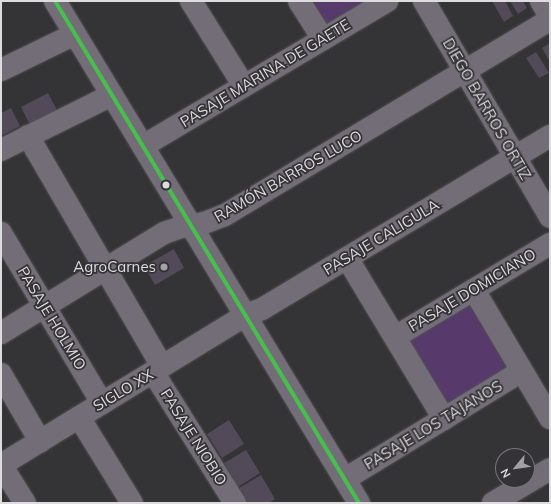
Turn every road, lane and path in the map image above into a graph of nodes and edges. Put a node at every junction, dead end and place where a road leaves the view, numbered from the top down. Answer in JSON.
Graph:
{"nodes":[{"id":1,"x":55,"y":1,"type":"edge"},
{"id":2,"x":191,"y":1,"type":"edge"},
{"id":3,"x":299,"y":1,"type":"edge"},
{"id":4,"x":387,"y":1,"type":"edge"},
{"id":5,"x":424,"y":1,"type":"edge"},
{"id":6,"x":541,"y":1,"type":"edge"},
{"id":7,"x":550,"y":16,"type":"edge"},
{"id":8,"x":550,"y":20,"type":"edge"},
{"id":9,"x":75,"y":34,"type":"junction"},
{"id":10,"x":323,"y":39,"type":"junction"},
{"id":11,"x":1,"y":70,"type":"edge"},
{"id":12,"x":465,"y":71,"type":"junction"},
{"id":13,"x":244,"y":86,"type":"junction"},
{"id":14,"x":112,"y":95,"type":"junction"},
{"id":15,"x":28,"y":136,"type":"junction"},
{"id":16,"x":550,"y":136,"type":"edge"},
{"id":17,"x":143,"y":146,"type":"junction"},
{"id":18,"x":1,"y":150,"type":"edge"},
{"id":19,"x":515,"y":157,"type":"junction"},
{"id":20,"x":550,"y":217,"type":"edge"},
{"id":21,"x":192,"y":226,"type":"junction"},
{"id":22,"x":1,"y":233,"type":"edge"},
{"id":23,"x":550,"y":244,"type":"edge"},
{"id":24,"x":347,"y":258,"type":"junction"},
{"id":25,"x":105,"y":269,"type":"junction"},
{"id":26,"x":474,"y":290,"type":"junction"},
{"id":27,"x":44,"y":306,"type":"junction"},
{"id":28,"x":246,"y":315,"type":"junction"},
{"id":29,"x":1,"y":332,"type":"edge"},
{"id":30,"x":395,"y":337,"type":"junction"},
{"id":31,"x":158,"y":369,"type":"junction"},
{"id":32,"x":522,"y":371,"type":"junction"},
{"id":33,"x":1,"y":374,"type":"edge"},
{"id":34,"x":102,"y":403,"type":"junction"},
{"id":35,"x":79,"y":417,"type":"junction"},
{"id":36,"x":550,"y":418,"type":"edge"},
{"id":37,"x":444,"y":419,"type":"junction"},
{"id":38,"x":40,"y":441,"type":"junction"},
{"id":39,"x":1,"y":465,"type":"edge"},
{"id":40,"x":550,"y":469,"type":"edge"},
{"id":41,"x":345,"y":479,"type":"junction"},
{"id":42,"x":25,"y":503,"type":"edge"},
{"id":43,"x":132,"y":503,"type":"edge"},
{"id":44,"x":235,"y":503,"type":"edge"},
{"id":45,"x":359,"y":503,"type":"edge"},
{"id":46,"x":493,"y":503,"type":"edge"}],
"edges":[{"from":1,"to":9,"type":"street"},
{"from":2,"to":13,"type":"street"},
{"from":3,"to":10,"type":"street"},
{"from":4,"to":10,"type":"street","name":"PASAJE MARINA DE GAETE"},
{"from":5,"to":12,"type":"street","name":"DIEGO BARROS ORTIZ"},
{"from":6,"to":7,"type":"street"},
{"from":8,"to":12,"type":"street","name":"RAMÓN BARROS LUCO"},
{"from":9,"to":11,"type":"street"},
{"from":9,"to":14,"type":"street"},
{"from":10,"to":13,"type":"street","name":"PASAJE MARINA DE GAETE"},
{"from":12,"to":19,"type":"street","name":"DIEGO BARROS ORTIZ"},
{"from":12,"to":21,"type":"street","name":"RAMÓN BARROS LUCO"},
{"from":13,"to":17,"type":"street","name":"PASAJE MARINA DE GAETE"},
{"from":14,"to":15,"type":"street"},
{"from":14,"to":17,"type":"street"},
{"from":15,"to":18,"type":"street"},
{"from":15,"to":25,"type":"street","name":"PASAJE NIOBIO"},
{"from":16,"to":19,"type":"street","name":"PASAJE CALIGULA"},
{"from":17,"to":21,"type":"street"},
{"from":19,"to":20,"type":"street","name":"DIEGO BARROS ORTIZ"},
{"from":19,"to":24,"type":"street","name":"PASAJE CALIGULA"},
{"from":21,"to":25,"type":"street","name":"RAMÓN BARROS LUCO"},
{"from":21,"to":28,"type":"street"},
{"from":22,"to":27,"type":"street","name":"PASAJE HOLMIO"},
{"from":23,"to":26,"type":"street","name":"PASAJE DOMICIANO"},
{"from":24,"to":28,"type":"street","name":"PASAJE CALIGULA"},
{"from":24,"to":30,"type":"street"},
{"from":25,"to":27,"type":"street","name":"RAMÓN BARROS LUCO"},
{"from":25,"to":31,"type":"street","name":"PASAJE NIOBIO"},
{"from":26,"to":30,"type":"street","name":"PASAJE DOMICIANO"},
{"from":26,"to":32,"type":"street"},
{"from":27,"to":29,"type":"street","name":"RAMÓN BARROS LUCO"},
{"from":27,"to":34,"type":"street","name":"PASAJE HOLMIO"},
{"from":28,"to":31,"type":"street","name":"SIGLO XX"},
{"from":28,"to":41,"type":"street"},
{"from":30,"to":37,"type":"street"},
{"from":31,"to":34,"type":"street","name":"SIGLO XX"},
{"from":31,"to":44,"type":"street","name":"PASAJE NIOBIO"},
{"from":32,"to":36,"type":"street"},
{"from":32,"to":37,"type":"street","name":"PASAJE LOS TAJANOS"},
{"from":33,"to":38,"type":"street"},
{"from":34,"to":35,"type":"street","name":"SIGLO XX"},
{"from":35,"to":38,"type":"street","name":"SIGLO XX"},
{"from":35,"to":43,"type":"street"},
{"from":37,"to":41,"type":"street","name":"PASAJE LOS TAJANOS"},
{"from":38,"to":39,"type":"street","name":"SIGLO XX"},
{"from":39,"to":42,"type":"street"},
{"from":40,"to":46,"type":"street"},
{"from":41,"to":45,"type":"street"}]}
